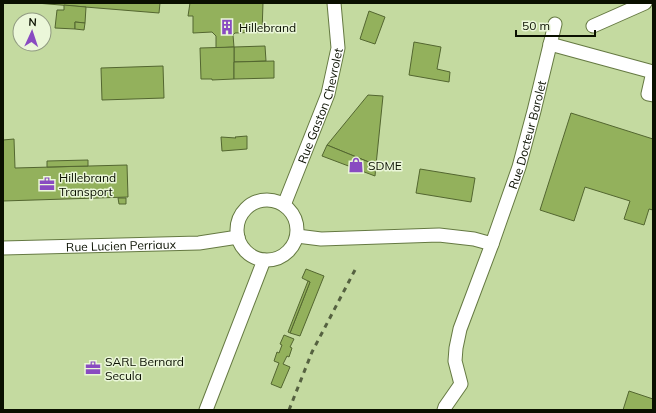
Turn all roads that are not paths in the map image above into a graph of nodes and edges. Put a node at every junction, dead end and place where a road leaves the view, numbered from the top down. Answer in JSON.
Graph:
{"nodes":[{"id":1,"x":334,"y":3,"type":"edge"},
{"id":2,"x":645,"y":3,"type":"edge"},
{"id":3,"x":555,"y":24,"type":"dead end"},
{"id":4,"x":592,"y":26,"type":"dead end"},
{"id":5,"x":550,"y":44,"type":"junction"},
{"id":6,"x":653,"y":72,"type":"edge"},
{"id":7,"x":653,"y":95,"type":"edge"},
{"id":8,"x":284,"y":205,"type":"junction"},
{"id":9,"x":297,"y":236,"type":"junction"},
{"id":10,"x":238,"y":237,"type":"junction"},
{"id":11,"x":492,"y":244,"type":"junction"},
{"id":12,"x":3,"y":248,"type":"edge"},
{"id":13,"x":264,"y":260,"type":"junction"},
{"id":14,"x":206,"y":410,"type":"edge"},
{"id":15,"x":444,"y":410,"type":"edge"}],
"edges":[{"from":1,"to":8,"type":"street","name":"Rue Gaston Chevrolet"},
{"from":2,"to":4,"type":"street"},
{"from":3,"to":5,"type":"street","name":"Rue Docteur Barolet"},
{"from":5,"to":6,"type":"street"},
{"from":5,"to":11,"type":"street","name":"Rue Docteur Barolet"},
{"from":6,"to":7,"type":"street"},
{"from":8,"to":9,"type":"street"},
{"from":8,"to":10,"type":"street"},
{"from":9,"to":11,"type":"street"},
{"from":9,"to":13,"type":"street"},
{"from":10,"to":12,"type":"street","name":"Rue Lucien Perriaux"},
{"from":10,"to":13,"type":"street"},
{"from":11,"to":15,"type":"street","name":"Rue Docteur Barolet"},
{"from":13,"to":14,"type":"street"}]}
